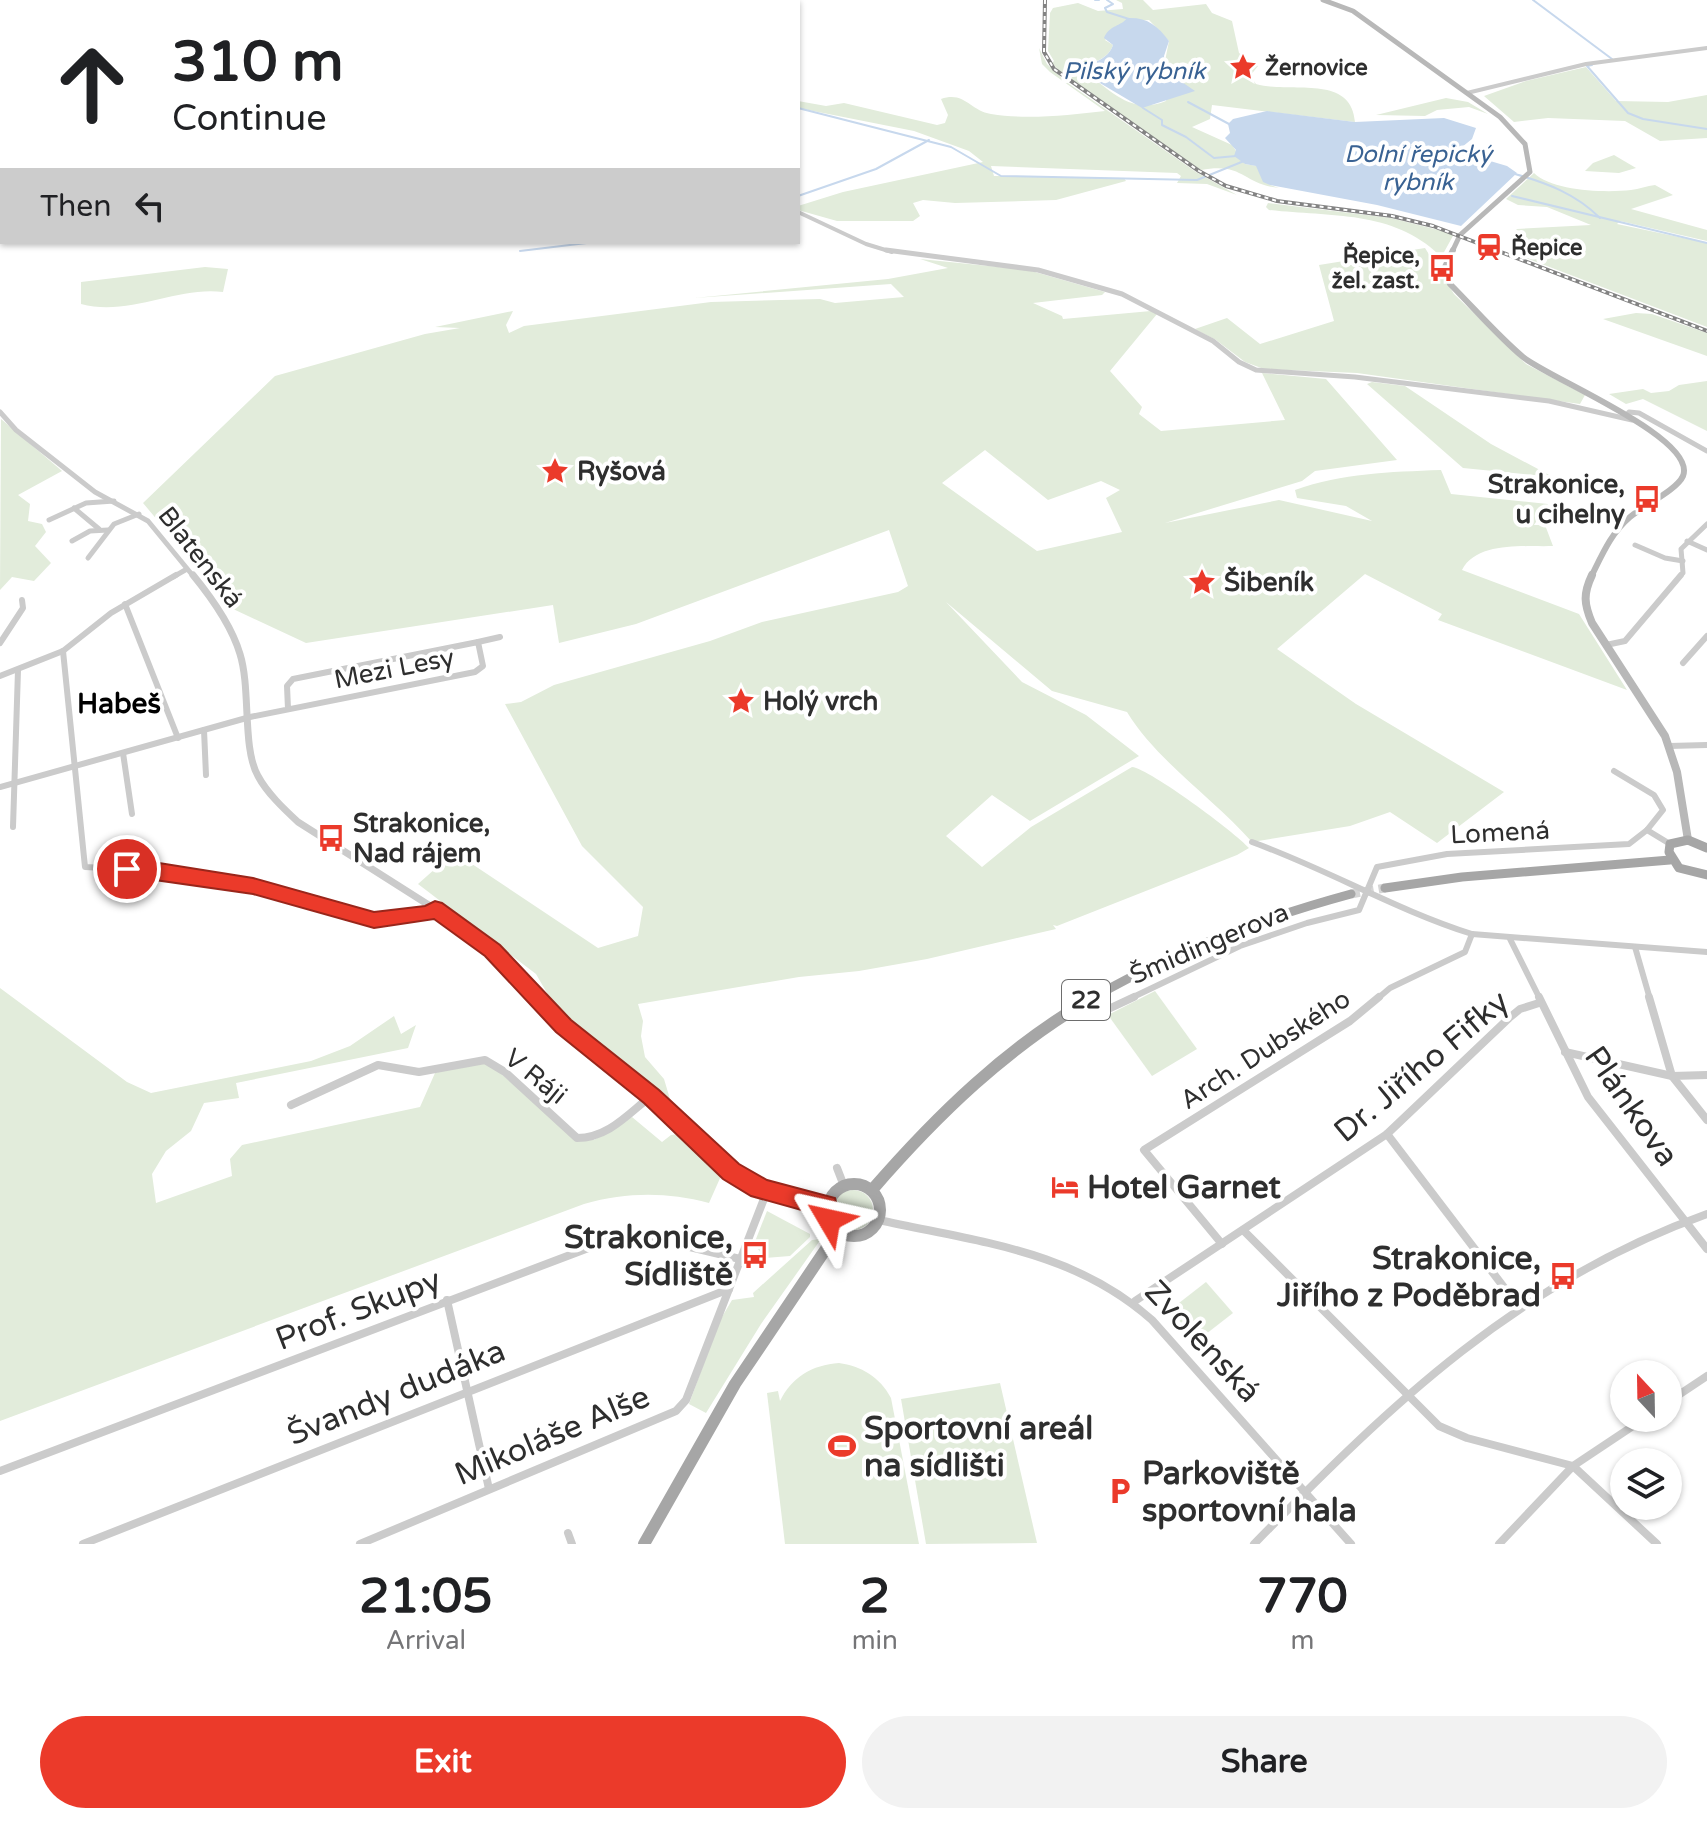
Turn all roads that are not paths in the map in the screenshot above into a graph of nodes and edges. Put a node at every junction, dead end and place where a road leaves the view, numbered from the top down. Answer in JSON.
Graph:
{"nodes":[{"id":1,"x":1323,"y":0,"type":"edge"},
{"id":2,"x":1707,"y":48,"type":"edge"},
{"id":3,"x":1467,"y":93,"type":"junction"},
{"id":4,"x":800,"y":213,"type":"edge"},
{"id":5,"x":0,"y":412,"type":"edge"},
{"id":6,"x":1626,"y":415,"type":"junction"},
{"id":7,"x":1707,"y":451,"type":"edge"},
{"id":8,"x":114,"y":501,"type":"junction"},
{"id":9,"x":74,"y":508,"type":"junction"},
{"id":10,"x":139,"y":514,"type":"junction"},
{"id":11,"x":49,"y":520,"type":"dead end"},
{"id":12,"x":1707,"y":524,"type":"edge"},
{"id":13,"x":99,"y":529,"type":"junction"},
{"id":14,"x":108,"y":530,"type":"junction"},
{"id":15,"x":72,"y":541,"type":"dead end"},
{"id":16,"x":1687,"y":541,"type":"junction"},
{"id":17,"x":1635,"y":545,"type":"dead end"},
{"id":18,"x":1707,"y":550,"type":"edge"},
{"id":19,"x":88,"y":558,"type":"dead end"},
{"id":20,"x":1683,"y":561,"type":"junction"},
{"id":21,"x":187,"y":569,"type":"junction"},
{"id":22,"x":22,"y":600,"type":"dead end"},
{"id":23,"x":125,"y":604,"type":"junction"},
{"id":24,"x":1707,"y":636,"type":"edge"},
{"id":25,"x":500,"y":637,"type":"dead end"},
{"id":26,"x":478,"y":642,"type":"junction"},
{"id":27,"x":0,"y":643,"type":"edge"},
{"id":28,"x":1606,"y":645,"type":"junction"},
{"id":29,"x":1698,"y":648,"type":"junction"},
{"id":30,"x":63,"y":651,"type":"junction"},
{"id":31,"x":1707,"y":652,"type":"edge"},
{"id":32,"x":1683,"y":663,"type":"dead end"},
{"id":33,"x":18,"y":670,"type":"junction"},
{"id":34,"x":0,"y":676,"type":"edge"},
{"id":35,"x":288,"y":709,"type":"junction"},
{"id":36,"x":250,"y":717,"type":"junction"},
{"id":37,"x":204,"y":730,"type":"junction"},
{"id":38,"x":178,"y":738,"type":"junction"},
{"id":39,"x":1707,"y":745,"type":"edge"},
{"id":40,"x":1669,"y":746,"type":"junction"},
{"id":41,"x":123,"y":753,"type":"junction"},
{"id":42,"x":74,"y":767,"type":"junction"},
{"id":43,"x":1614,"y":771,"type":"dead end"},
{"id":44,"x":206,"y":775,"type":"dead end"},
{"id":45,"x":13,"y":784,"type":"junction"},
{"id":46,"x":0,"y":787,"type":"edge"},
{"id":47,"x":132,"y":814,"type":"dead end"},
{"id":48,"x":13,"y":827,"type":"dead end"},
{"id":49,"x":1647,"y":830,"type":"junction"},
{"id":50,"x":1688,"y":840,"type":"junction"},
{"id":51,"x":1252,"y":842,"type":"dead end"},
{"id":52,"x":1670,"y":844,"type":"junction"},
{"id":53,"x":1707,"y":848,"type":"edge"},
{"id":54,"x":1670,"y":860,"type":"junction"},
{"id":55,"x":1707,"y":875,"type":"edge"},
{"id":56,"x":1385,"y":888,"type":"tunnel mouth"},
{"id":57,"x":1368,"y":890,"type":"junction"},
{"id":58,"x":1351,"y":894,"type":"tunnel mouth"},
{"id":59,"x":435,"y":909,"type":"junction"},
{"id":60,"x":1472,"y":934,"type":"junction"},
{"id":61,"x":1510,"y":939,"type":"junction"},
{"id":62,"x":1635,"y":947,"type":"junction"},
{"id":63,"x":1707,"y":952,"type":"edge"},
{"id":64,"x":1539,"y":1003,"type":"junction"},
{"id":65,"x":1102,"y":1012,"type":"dead end"},
{"id":66,"x":1565,"y":1052,"type":"junction"},
{"id":67,"x":1707,"y":1075,"type":"edge"},
{"id":68,"x":1672,"y":1076,"type":"junction"},
{"id":69,"x":651,"y":1096,"type":"junction"},
{"id":70,"x":291,"y":1105,"type":"dead end"},
{"id":71,"x":1707,"y":1120,"type":"edge"},
{"id":72,"x":1387,"y":1134,"type":"junction"},
{"id":73,"x":837,"y":1168,"type":"dead end"},
{"id":74,"x":844,"y":1186,"type":"junction"},
{"id":75,"x":872,"y":1190,"type":"junction"},
{"id":76,"x":767,"y":1191,"type":"junction"},
{"id":77,"x":827,"y":1206,"type":"junction"},
{"id":78,"x":1707,"y":1214,"type":"edge"},
{"id":79,"x":879,"y":1220,"type":"junction"},
{"id":80,"x":1686,"y":1221,"type":"junction"},
{"id":81,"x":1243,"y":1230,"type":"junction"},
{"id":82,"x":838,"y":1231,"type":"junction"},
{"id":83,"x":1222,"y":1244,"type":"junction"},
{"id":84,"x":1707,"y":1249,"type":"edge"},
{"id":85,"x":740,"y":1259,"type":"junction"},
{"id":86,"x":729,"y":1289,"type":"junction"},
{"id":87,"x":447,"y":1300,"type":"junction"},
{"id":88,"x":1135,"y":1301,"type":"junction"},
{"id":89,"x":1519,"y":1307,"type":"junction"},
{"id":90,"x":1707,"y":1376,"type":"edge"},
{"id":91,"x":467,"y":1391,"type":"junction"},
{"id":92,"x":1682,"y":1393,"type":"edge"},
{"id":93,"x":1405,"y":1396,"type":"junction"},
{"id":94,"x":1624,"y":1432,"type":"edge"},
{"id":95,"x":1573,"y":1466,"type":"junction"},
{"id":96,"x":0,"y":1471,"type":"edge"},
{"id":97,"x":489,"y":1489,"type":"junction"},
{"id":98,"x":1303,"y":1493,"type":"junction"},
{"id":99,"x":568,"y":1533,"type":"dead end"},
{"id":100,"x":83,"y":1544,"type":"edge"},
{"id":101,"x":360,"y":1544,"type":"edge"},
{"id":102,"x":572,"y":1544,"type":"edge"},
{"id":103,"x":644,"y":1544,"type":"edge"},
{"id":104,"x":1254,"y":1544,"type":"edge"},
{"id":105,"x":1351,"y":1544,"type":"edge"},
{"id":106,"x":1499,"y":1544,"type":"edge"},
{"id":107,"x":1657,"y":1544,"type":"edge"}],
"edges":[{"from":1,"to":3,"type":"main road"},
{"from":2,"to":3,"type":"street"},
{"from":3,"to":6,"type":"main road"},
{"from":4,"to":6,"type":"street"},
{"from":5,"to":8,"type":"street","name":"Blatenská"},
{"from":6,"to":7,"type":"street"},
{"from":6,"to":28,"type":"main road"},
{"from":8,"to":9,"type":"street"},
{"from":8,"to":10,"type":"street","name":"Blatenská"},
{"from":9,"to":11,"type":"street"},
{"from":9,"to":13,"type":"street"},
{"from":10,"to":14,"type":"street"},
{"from":10,"to":21,"type":"street","name":"Blatenská"},
{"from":12,"to":16,"type":"street"},
{"from":13,"to":14,"type":"street"},
{"from":13,"to":15,"type":"street"},
{"from":14,"to":19,"type":"street"},
{"from":16,"to":18,"type":"street"},
{"from":16,"to":20,"type":"street"},
{"from":17,"to":20,"type":"street"},
{"from":20,"to":28,"type":"street"},
{"from":21,"to":23,"type":"street"},
{"from":21,"to":36,"type":"street","name":"Blatenská"},
{"from":22,"to":27,"type":"street"},
{"from":23,"to":30,"type":"street"},
{"from":23,"to":38,"type":"street"},
{"from":24,"to":29,"type":"street"},
{"from":25,"to":26,"type":"street","name":"Mezi Lesy"},
{"from":26,"to":35,"type":"street","name":"Mezi Lesy"},
{"from":26,"to":35,"type":"street","name":"Mezi Lesy"},
{"from":28,"to":40,"type":"main road"},
{"from":29,"to":31,"type":"street"},
{"from":29,"to":32,"type":"street"},
{"from":30,"to":33,"type":"street"},
{"from":30,"to":42,"type":"street"},
{"from":33,"to":34,"type":"street"},
{"from":33,"to":45,"type":"street"},
{"from":35,"to":36,"type":"street","name":"Mezi Lesy"},
{"from":36,"to":37,"type":"street","name":"Mezi Lesy"},
{"from":36,"to":59,"type":"street","name":"Blatenská"},
{"from":37,"to":38,"type":"street","name":"Mezi Lesy"},
{"from":37,"to":44,"type":"street"},
{"from":38,"to":41,"type":"street","name":"Mezi Lesy"},
{"from":39,"to":40,"type":"street"},
{"from":40,"to":50,"type":"main road"},
{"from":41,"to":42,"type":"street","name":"Mezi Lesy"},
{"from":41,"to":47,"type":"street"},
{"from":42,"to":45,"type":"street","name":"Mezi Lesy"},
{"from":42,"to":59,"type":"street"},
{"from":43,"to":49,"type":"street"},
{"from":45,"to":46,"type":"street","name":"Mezi Lesy"},
{"from":45,"to":48,"type":"street"},
{"from":49,"to":52,"type":"street"},
{"from":49,"to":57,"type":"street","name":"Lomená"},
{"from":50,"to":52,"type":"main road"},
{"from":50,"to":53,"type":"main road"},
{"from":51,"to":57,"type":"street"},
{"from":52,"to":54,"type":"main road"},
{"from":54,"to":55,"type":"main road"},
{"from":54,"to":56,"type":"main road"},
{"from":57,"to":60,"type":"street"},
{"from":57,"to":65,"type":"street","name":"Šmidingerova"},
{"from":58,"to":75,"type":"main road","number":"22"},
{"from":59,"to":69,"type":"street"},
{"from":60,"to":61,"type":"street"},
{"from":60,"to":83,"type":"street","name":"Arch. Dubského"},
{"from":61,"to":62,"type":"street"},
{"from":61,"to":64,"type":"street","name":"Plánkova"},
{"from":62,"to":63,"type":"street"},
{"from":62,"to":68,"type":"street"},
{"from":64,"to":66,"type":"street","name":"Plánkova"},
{"from":64,"to":72,"type":"street","name":"Dr. Jiřího Fifky"},
{"from":66,"to":68,"type":"street"},
{"from":66,"to":80,"type":"street","name":"Plánkova"},
{"from":67,"to":68,"type":"street"},
{"from":68,"to":71,"type":"street"},
{"from":69,"to":70,"type":"street","name":"V Ráji"},
{"from":69,"to":76,"type":"street"},
{"from":72,"to":81,"type":"street","name":"Dr. Jiřího Fifky"},
{"from":72,"to":89,"type":"street"},
{"from":73,"to":74,"type":"street"},
{"from":74,"to":75,"type":"main road"},
{"from":74,"to":77,"type":"main road"},
{"from":75,"to":79,"type":"main road"},
{"from":76,"to":77,"type":"street"},
{"from":76,"to":85,"type":"street","name":"Mikoláše Alše"},
{"from":77,"to":82,"type":"main road"},
{"from":78,"to":80,"type":"street"},
{"from":79,"to":82,"type":"main road"},
{"from":79,"to":88,"type":"street","name":"Zvolenská"},
{"from":80,"to":84,"type":"street","name":"Plánkova"},
{"from":80,"to":89,"type":"street"},
{"from":81,"to":83,"type":"street","name":"Dr. Jiřího Fifky"},
{"from":81,"to":93,"type":"street"},
{"from":82,"to":103,"type":"main road"},
{"from":83,"to":88,"type":"street","name":"Dr. Jiřího Fifky"},
{"from":85,"to":86,"type":"street","name":"Mikoláše Alše"},
{"from":85,"to":87,"type":"street","name":"Prof. Skupy"},
{"from":86,"to":91,"type":"street","name":"Švandy dudáka"},
{"from":86,"to":97,"type":"street","name":"Mikoláše Alše"},
{"from":87,"to":91,"type":"street"},
{"from":87,"to":96,"type":"street","name":"Prof. Skupy"},
{"from":88,"to":98,"type":"street","name":"Zvolenská"},
{"from":89,"to":93,"type":"street"},
{"from":90,"to":92,"type":"street"},
{"from":91,"to":97,"type":"street"},
{"from":91,"to":100,"type":"street","name":"Švandy dudáka"},
{"from":93,"to":95,"type":"street"},
{"from":93,"to":98,"type":"street"},
{"from":94,"to":95,"type":"street"},
{"from":95,"to":106,"type":"street"},
{"from":95,"to":107,"type":"street"},
{"from":97,"to":101,"type":"street","name":"Mikoláše Alše"},
{"from":98,"to":104,"type":"street"},
{"from":98,"to":105,"type":"street","name":"Zvolenská"},
{"from":99,"to":102,"type":"street"}]}
